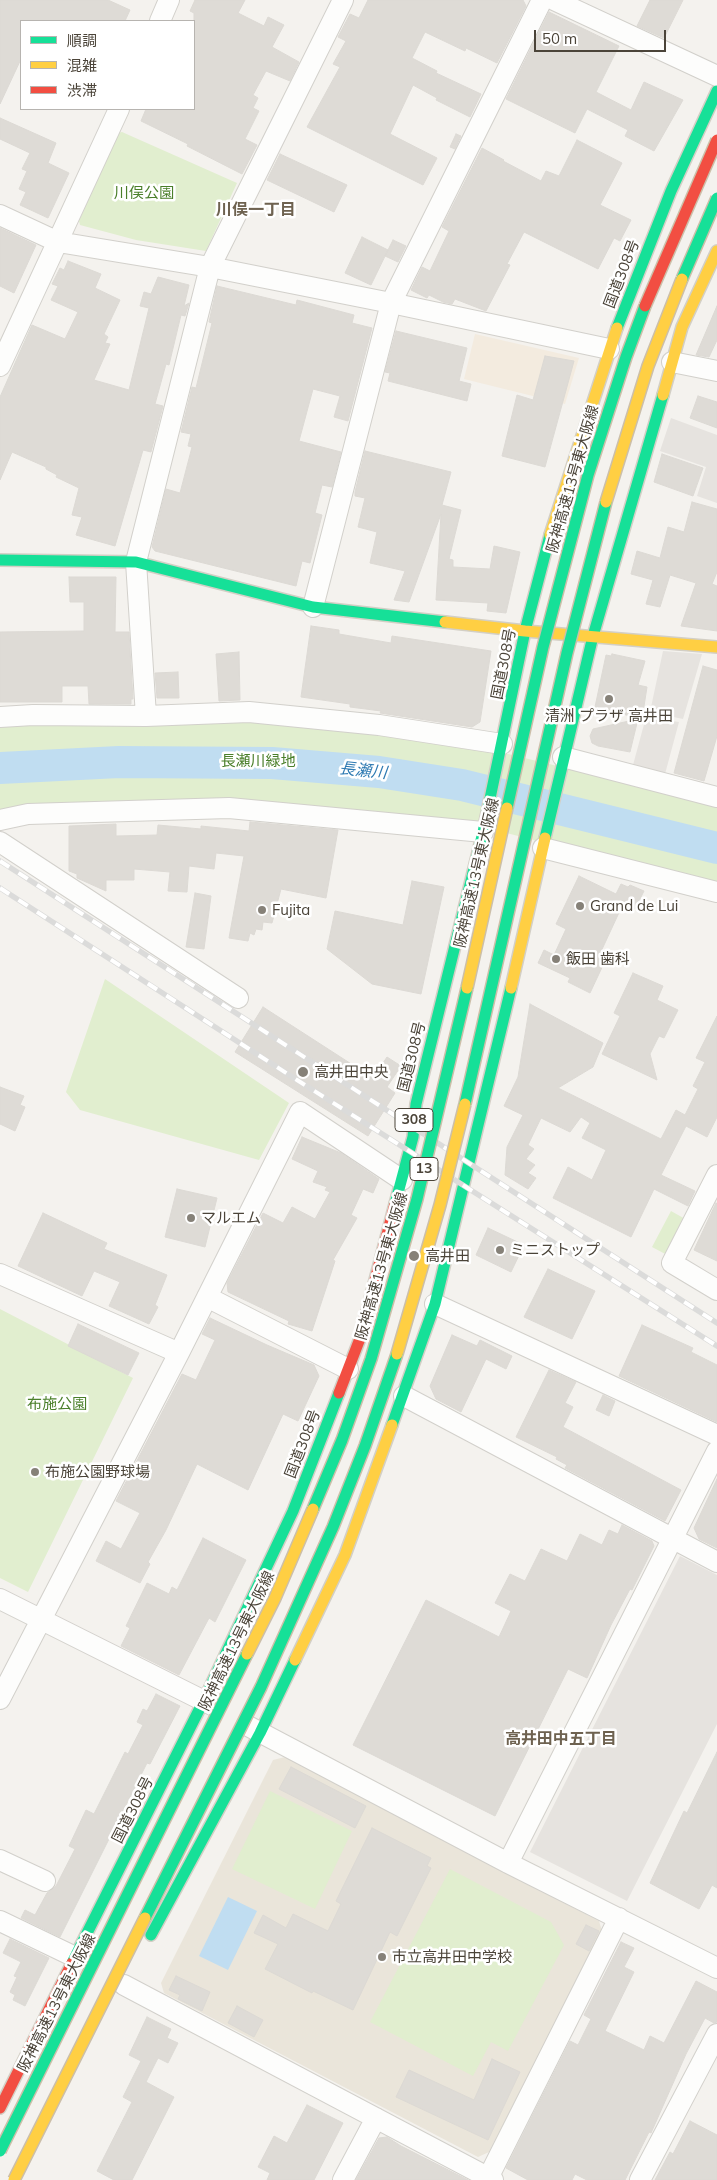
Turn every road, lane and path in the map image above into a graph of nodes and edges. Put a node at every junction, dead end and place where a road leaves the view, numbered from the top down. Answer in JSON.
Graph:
{"nodes":[{"id":1,"x":170,"y":0,"type":"edge"},
{"id":2,"x":343,"y":0,"type":"edge"},
{"id":3,"x":542,"y":0,"type":"edge"},
{"id":4,"x":554,"y":0,"type":"edge"},
{"id":5,"x":160,"y":20,"type":"edge"},
{"id":6,"x":717,"y":76,"type":"edge"},
{"id":7,"x":717,"y":91,"type":"edge"},
{"id":8,"x":119,"y":110,"type":"edge"},
{"id":9,"x":717,"y":140,"type":"edge"},
{"id":10,"x":717,"y":198,"type":"edge"},
{"id":11,"x":0,"y":215,"type":"edge"},
{"id":12,"x":58,"y":242,"type":"junction"},
{"id":13,"x":717,"y":251,"type":"edge"},
{"id":14,"x":210,"y":267,"type":"junction"},
{"id":15,"x":391,"y":303,"type":"junction"},
{"id":16,"x":609,"y":350,"type":"junction"},
{"id":17,"x":672,"y":362,"type":"junction"},
{"id":18,"x":715,"y":365,"type":"edge"},
{"id":19,"x":0,"y":366,"type":"edge"},
{"id":20,"x":0,"y":560,"type":"edge"},
{"id":21,"x":136,"y":562,"type":"junction"},
{"id":22,"x":312,"y":607,"type":"junction"},
{"id":23,"x":525,"y":631,"type":"junction"},
{"id":24,"x":593,"y":636,"type":"junction"},
{"id":25,"x":717,"y":647,"type":"edge"},
{"id":26,"x":146,"y":716,"type":"junction"},
{"id":27,"x":0,"y":717,"type":"edge"},
{"id":28,"x":502,"y":744,"type":"junction"},
{"id":29,"x":563,"y":757,"type":"junction"},
{"id":30,"x":717,"y":797,"type":"edge"},
{"id":31,"x":0,"y":820,"type":"edge"},
{"id":32,"x":483,"y":832,"type":"junction"},
{"id":33,"x":0,"y":842,"type":"edge"},
{"id":34,"x":543,"y":848,"type":"junction"},
{"id":35,"x":717,"y":892,"type":"edge"},
{"id":36,"x":238,"y":998,"type":"dead end"},
{"id":37,"x":717,"y":1175,"type":"edge"},
{"id":38,"x":402,"y":1180,"type":"junction"},
{"id":39,"x":0,"y":1274,"type":"edge"},
{"id":40,"x":717,"y":1290,"type":"edge"},
{"id":41,"x":207,"y":1297,"type":"junction"},
{"id":42,"x":435,"y":1304,"type":"junction"},
{"id":43,"x":179,"y":1353,"type":"junction"},
{"id":44,"x":348,"y":1369,"type":"junction"},
{"id":45,"x":404,"y":1396,"type":"junction"},
{"id":46,"x":717,"y":1435,"type":"edge"},
{"id":47,"x":717,"y":1451,"type":"edge"},
{"id":48,"x":674,"y":1540,"type":"junction"},
{"id":49,"x":717,"y":1562,"type":"edge"},
{"id":50,"x":0,"y":1599,"type":"edge"},
{"id":51,"x":42,"y":1619,"type":"junction"},
{"id":52,"x":2,"y":1688,"type":"edge"},
{"id":53,"x":204,"y":1700,"type":"junction"},
{"id":54,"x":260,"y":1734,"type":"junction"},
{"id":55,"x":14,"y":1862,"type":"edge"},
{"id":56,"x":508,"y":1863,"type":"junction"},
{"id":57,"x":45,"y":1881,"type":"dead end"},
{"id":58,"x":619,"y":1918,"type":"junction"},
{"id":59,"x":0,"y":1921,"type":"edge"},
{"id":60,"x":147,"y":1942,"type":"dead end"},
{"id":61,"x":75,"y":1957,"type":"junction"},
{"id":62,"x":138,"y":1959,"type":"dead end"},
{"id":63,"x":717,"y":1968,"type":"edge"},
{"id":64,"x":124,"y":1985,"type":"junction"},
{"id":65,"x":717,"y":2034,"type":"edge"},
{"id":66,"x":0,"y":2108,"type":"edge"},
{"id":67,"x":376,"y":2118,"type":"junction"},
{"id":68,"x":0,"y":2151,"type":"edge"},
{"id":69,"x":491,"y":2179,"type":"edge"},
{"id":70,"x":14,"y":2180,"type":"edge"},
{"id":71,"x":25,"y":2180,"type":"edge"},
{"id":72,"x":343,"y":2180,"type":"edge"},
{"id":73,"x":640,"y":2180,"type":"edge"}],
"edges":[{"from":1,"to":5,"type":"street"},
{"from":2,"to":14,"type":"street"},
{"from":3,"to":15,"type":"street"},
{"from":4,"to":6,"type":"street"},
{"from":7,"to":16,"type":"main road","name":"国道308号","number":"308"},
{"from":8,"to":12,"type":"street"},
{"from":9,"to":68,"type":"main road","name":"阪神高速13号東大阪線","number":"13","bridge":true},
{"from":10,"to":70,"type":"main road","number":"13","bridge":true},
{"from":11,"to":12,"type":"street"},
{"from":12,"to":14,"type":"street"},
{"from":12,"to":19,"type":"street"},
{"from":13,"to":17,"type":"main road"},
{"from":14,"to":15,"type":"street"},
{"from":14,"to":21,"type":"street"},
{"from":15,"to":16,"type":"street"},
{"from":15,"to":22,"type":"street"},
{"from":16,"to":23,"type":"main road","name":"国道308号","number":"308"},
{"from":17,"to":18,"type":"street"},
{"from":17,"to":24,"type":"main road"},
{"from":20,"to":21,"type":"main road"},
{"from":21,"to":22,"type":"main road"},
{"from":21,"to":26,"type":"street"},
{"from":22,"to":23,"type":"main road"},
{"from":23,"to":24,"type":"main road"},
{"from":23,"to":28,"type":"main road","name":"国道308号","number":"308"},
{"from":24,"to":25,"type":"main road"},
{"from":24,"to":29,"type":"main road"},
{"from":26,"to":27,"type":"street"},
{"from":26,"to":28,"type":"street"},
{"from":28,"to":32,"type":"main road","name":"国道308号","number":"308"},
{"from":29,"to":30,"type":"street"},
{"from":29,"to":34,"type":"main road"},
{"from":31,"to":32,"type":"street"},
{"from":32,"to":38,"type":"main road","name":"国道308号","number":"308"},
{"from":33,"to":36,"type":"street"},
{"from":34,"to":35,"type":"street"},
{"from":34,"to":42,"type":"main road"},
{"from":37,"to":40,"type":"street"},
{"from":38,"to":41,"type":"street"},
{"from":38,"to":44,"type":"main road","name":"国道308号","number":"308"},
{"from":39,"to":43,"type":"street"},
{"from":41,"to":43,"type":"street"},
{"from":41,"to":44,"type":"street"},
{"from":42,"to":45,"type":"main road"},
{"from":42,"to":46,"type":"street"},
{"from":43,"to":51,"type":"street"},
{"from":44,"to":53,"type":"main road","name":"国道308号","number":"308"},
{"from":45,"to":48,"type":"street"},
{"from":45,"to":54,"type":"main road"},
{"from":47,"to":48,"type":"street"},
{"from":48,"to":49,"type":"street"},
{"from":48,"to":56,"type":"street"},
{"from":50,"to":51,"type":"street"},
{"from":51,"to":52,"type":"street"},
{"from":51,"to":53,"type":"street"},
{"from":53,"to":54,"type":"street"},
{"from":53,"to":61,"type":"main road","name":"国道308号","number":"308"},
{"from":54,"to":56,"type":"street"},
{"from":54,"to":60,"type":"main road"},
{"from":55,"to":57,"type":"street"},
{"from":56,"to":58,"type":"street"},
{"from":58,"to":63,"type":"street"},
{"from":58,"to":69,"type":"street"},
{"from":59,"to":61,"type":"street"},
{"from":61,"to":66,"type":"main road","name":"国道308号","number":"308"},
{"from":62,"to":64,"type":"main road"},
{"from":64,"to":67,"type":"street"},
{"from":64,"to":71,"type":"main road"},
{"from":65,"to":73,"type":"street"},
{"from":67,"to":69,"type":"street"},
{"from":67,"to":72,"type":"street"}]}
